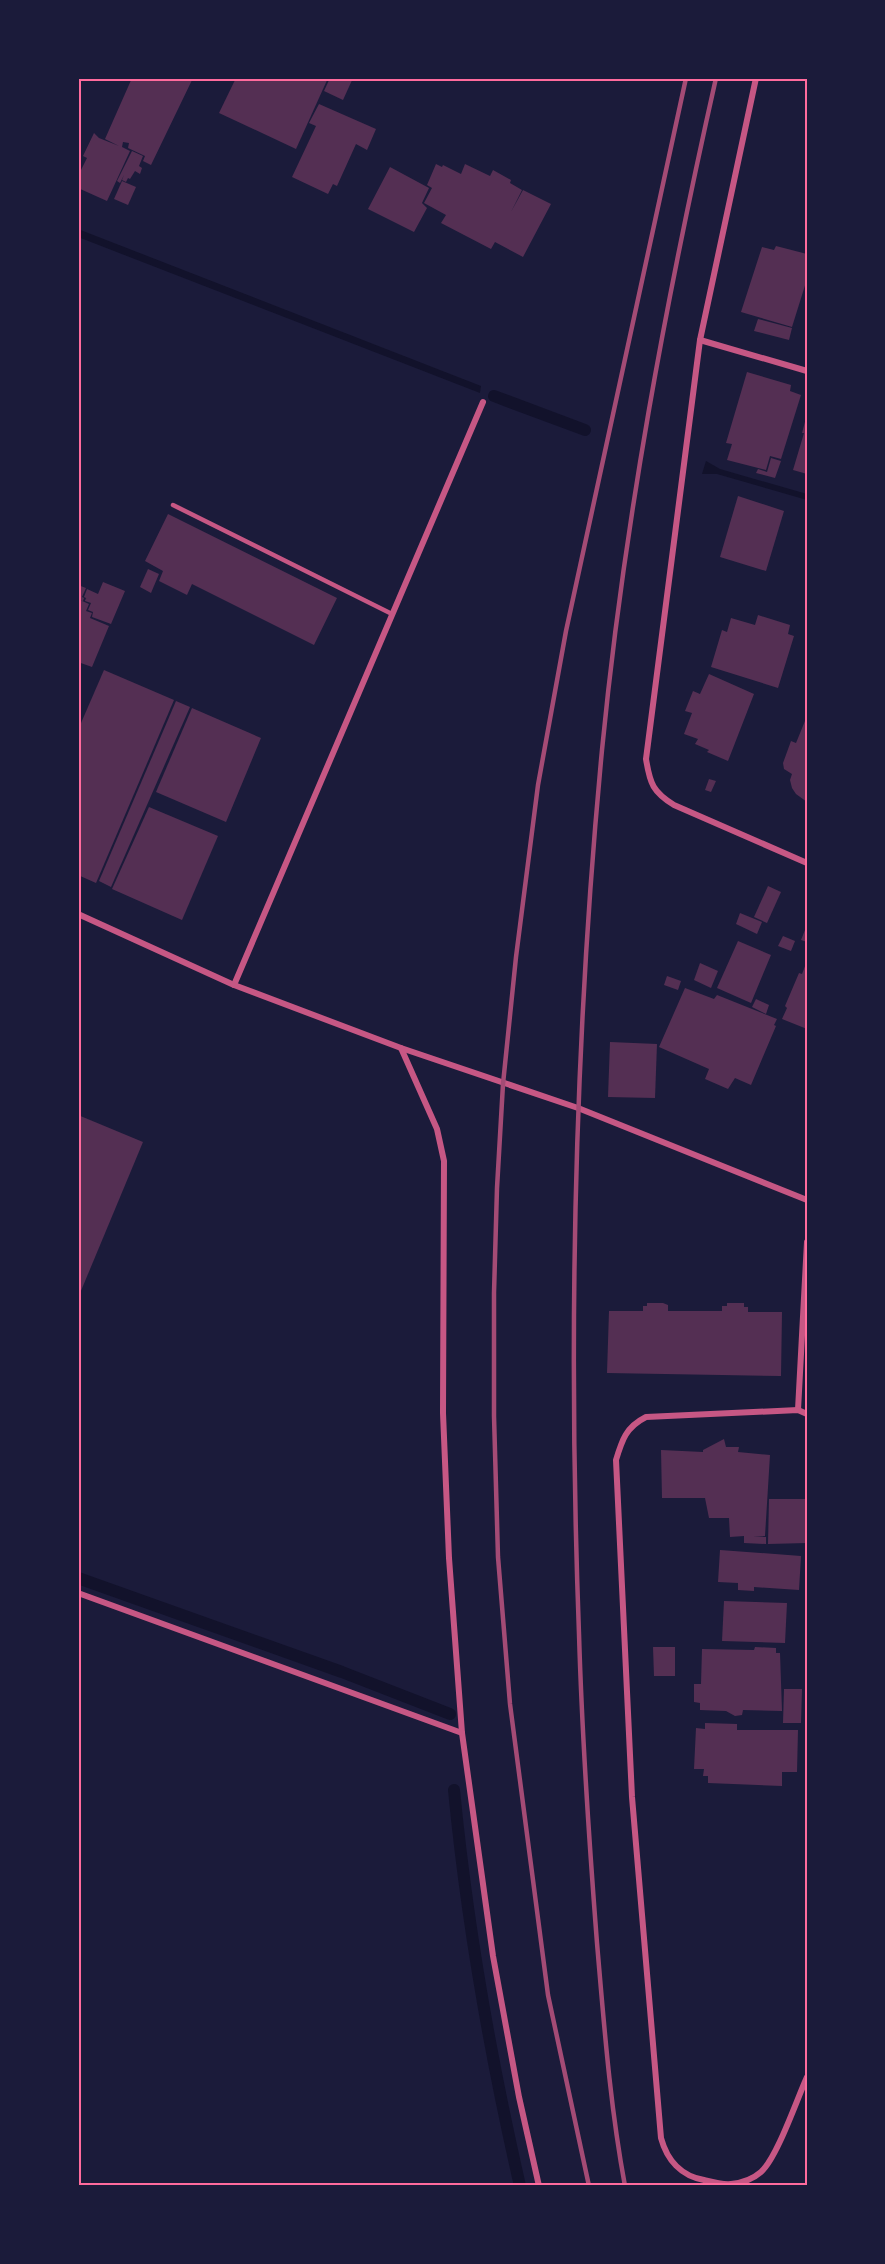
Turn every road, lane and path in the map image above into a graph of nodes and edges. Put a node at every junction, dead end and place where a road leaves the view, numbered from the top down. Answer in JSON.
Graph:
{"nodes":[{"id":1,"x":756,"y":78,"type":"edge"},
{"id":2,"x":700,"y":340,"type":"junction"},
{"id":3,"x":807,"y":371,"type":"edge"},
{"id":4,"x":483,"y":402,"type":"dead end"},
{"id":5,"x":173,"y":505,"type":"dead end"},
{"id":6,"x":392,"y":614,"type":"junction"},
{"id":7,"x":807,"y":863,"type":"edge"},
{"id":8,"x":78,"y":914,"type":"edge"},
{"id":9,"x":234,"y":985,"type":"junction"},
{"id":10,"x":402,"y":1048,"type":"junction"},
{"id":11,"x":807,"y":1200,"type":"edge"},
{"id":12,"x":807,"y":1242,"type":"edge"},
{"id":13,"x":798,"y":1410,"type":"junction"},
{"id":14,"x":807,"y":1414,"type":"edge"},
{"id":15,"x":78,"y":1593,"type":"edge"},
{"id":16,"x":462,"y":1733,"type":"junction"},
{"id":17,"x":807,"y":2077,"type":"edge"},
{"id":18,"x":539,"y":2186,"type":"edge"}],
"edges":[{"from":1,"to":2,"type":"street"},
{"from":2,"to":3,"type":"street"},
{"from":2,"to":7,"type":"street"},
{"from":4,"to":6,"type":"street"},
{"from":5,"to":6,"type":"lane"},
{"from":6,"to":9,"type":"street"},
{"from":8,"to":9,"type":"street"},
{"from":9,"to":10,"type":"street"},
{"from":10,"to":11,"type":"street"},
{"from":10,"to":16,"type":"street"},
{"from":12,"to":13,"type":"street"},
{"from":13,"to":14,"type":"street"},
{"from":13,"to":17,"type":"street"},
{"from":15,"to":16,"type":"street"},
{"from":16,"to":18,"type":"street"}]}
